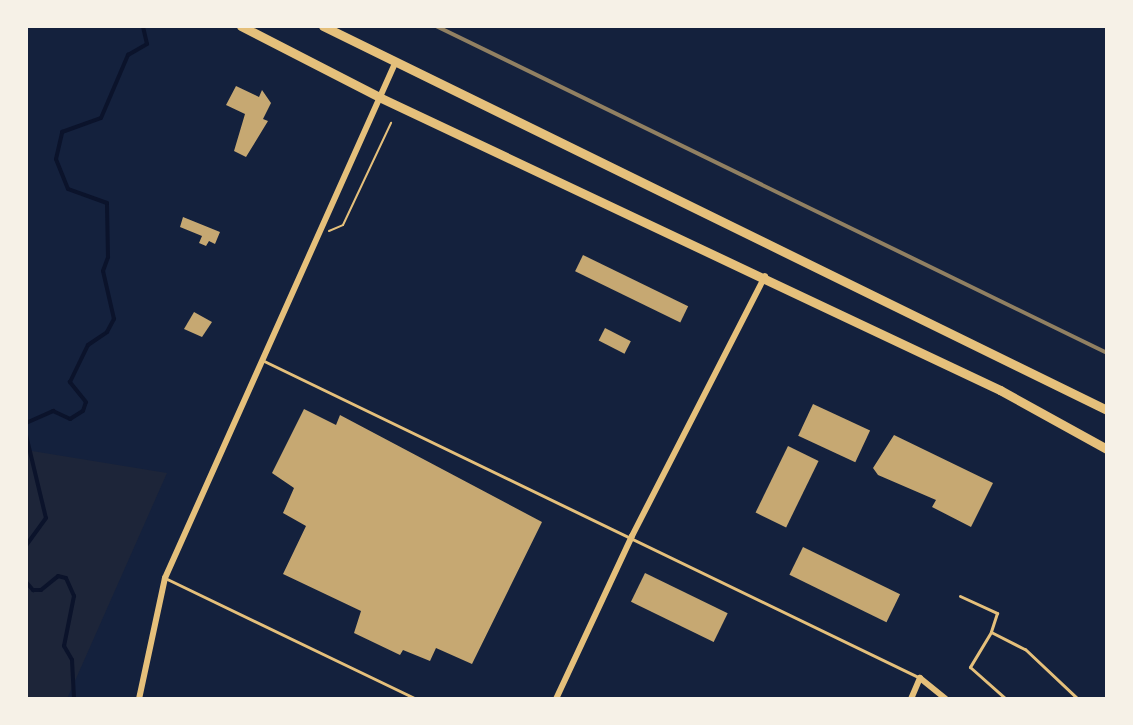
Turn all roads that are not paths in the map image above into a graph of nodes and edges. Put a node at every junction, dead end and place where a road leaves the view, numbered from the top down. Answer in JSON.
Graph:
{"nodes":[{"id":1,"x":241,"y":26,"type":"edge"},
{"id":2,"x":323,"y":26,"type":"edge"},
{"id":3,"x":396,"y":61,"type":"junction"},
{"id":4,"x":379,"y":97,"type":"junction"},
{"id":5,"x":765,"y":276,"type":"junction"},
{"id":6,"x":263,"y":360,"type":"junction"},
{"id":7,"x":1107,"y":410,"type":"edge"},
{"id":8,"x":1107,"y":449,"type":"edge"},
{"id":9,"x":632,"y":536,"type":"junction"},
{"id":10,"x":165,"y":578,"type":"junction"},
{"id":11,"x":960,"y":596,"type":"dead end"},
{"id":12,"x":991,"y":632,"type":"junction"},
{"id":13,"x":920,"y":678,"type":"junction"},
{"id":14,"x":139,"y":699,"type":"edge"},
{"id":15,"x":416,"y":699,"type":"edge"},
{"id":16,"x":556,"y":699,"type":"edge"},
{"id":17,"x":911,"y":699,"type":"edge"},
{"id":18,"x":946,"y":699,"type":"edge"},
{"id":19,"x":1006,"y":699,"type":"edge"},
{"id":20,"x":1078,"y":699,"type":"edge"}],
"edges":[{"from":1,"to":4,"type":"main road"},
{"from":2,"to":3,"type":"main road"},
{"from":3,"to":4,"type":"street"},
{"from":3,"to":7,"type":"main road"},
{"from":4,"to":5,"type":"main road"},
{"from":4,"to":6,"type":"street"},
{"from":5,"to":8,"type":"main road"},
{"from":5,"to":9,"type":"street"},
{"from":6,"to":9,"type":"lane"},
{"from":6,"to":10,"type":"street"},
{"from":9,"to":13,"type":"lane"},
{"from":9,"to":16,"type":"street"},
{"from":10,"to":14,"type":"street"},
{"from":10,"to":15,"type":"lane"},
{"from":11,"to":12,"type":"lane"},
{"from":12,"to":19,"type":"lane"},
{"from":12,"to":20,"type":"lane"},
{"from":13,"to":17,"type":"street"},
{"from":13,"to":18,"type":"street"}]}
